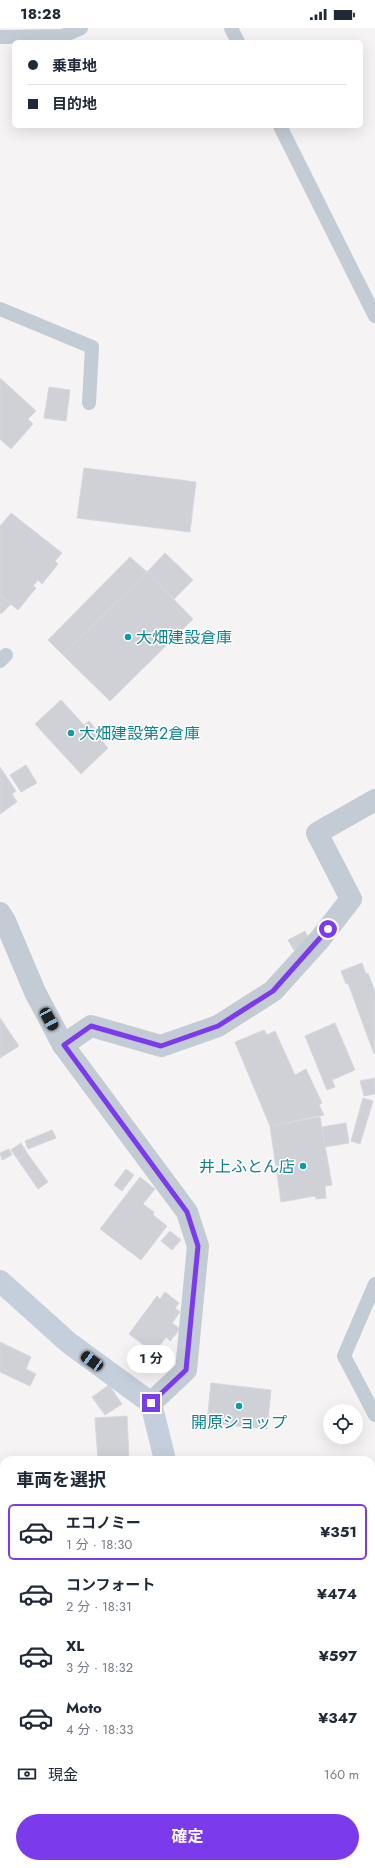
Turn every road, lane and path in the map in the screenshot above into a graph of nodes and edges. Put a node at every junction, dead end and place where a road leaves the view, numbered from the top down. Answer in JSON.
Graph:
{"nodes":[{"id":1,"x":81,"y":28,"type":"edge"},
{"id":2,"x":230,"y":28,"type":"edge"},
{"id":3,"x":0,"y":36,"type":"edge"},
{"id":4,"x":237,"y":40,"type":"edge"},
{"id":5,"x":281,"y":128,"type":"edge"},
{"id":6,"x":0,"y":309,"type":"edge"},
{"id":7,"x":375,"y":316,"type":"edge"},
{"id":8,"x":89,"y":403,"type":"dead end"},
{"id":9,"x":375,"y":800,"type":"edge"},
{"id":10,"x":0,"y":913,"type":"edge"},
{"id":11,"x":64,"y":1045,"type":"junction"},
{"id":12,"x":0,"y":1281,"type":"edge"},
{"id":13,"x":375,"y":1284,"type":"edge"},
{"id":14,"x":151,"y":1403,"type":"junction"},
{"id":15,"x":375,"y":1415,"type":"edge"},
{"id":16,"x":164,"y":1456,"type":"edge"}],
"edges":[{"from":1,"to":3,"type":"lane"},
{"from":2,"to":4,"type":"lane"},
{"from":5,"to":7,"type":"lane"},
{"from":6,"to":8,"type":"lane"},
{"from":9,"to":11,"type":"street"},
{"from":10,"to":11,"type":"street"},
{"from":11,"to":14,"type":"street"},
{"from":12,"to":14,"type":"street"},
{"from":13,"to":15,"type":"lane"},
{"from":14,"to":16,"type":"street"}]}
